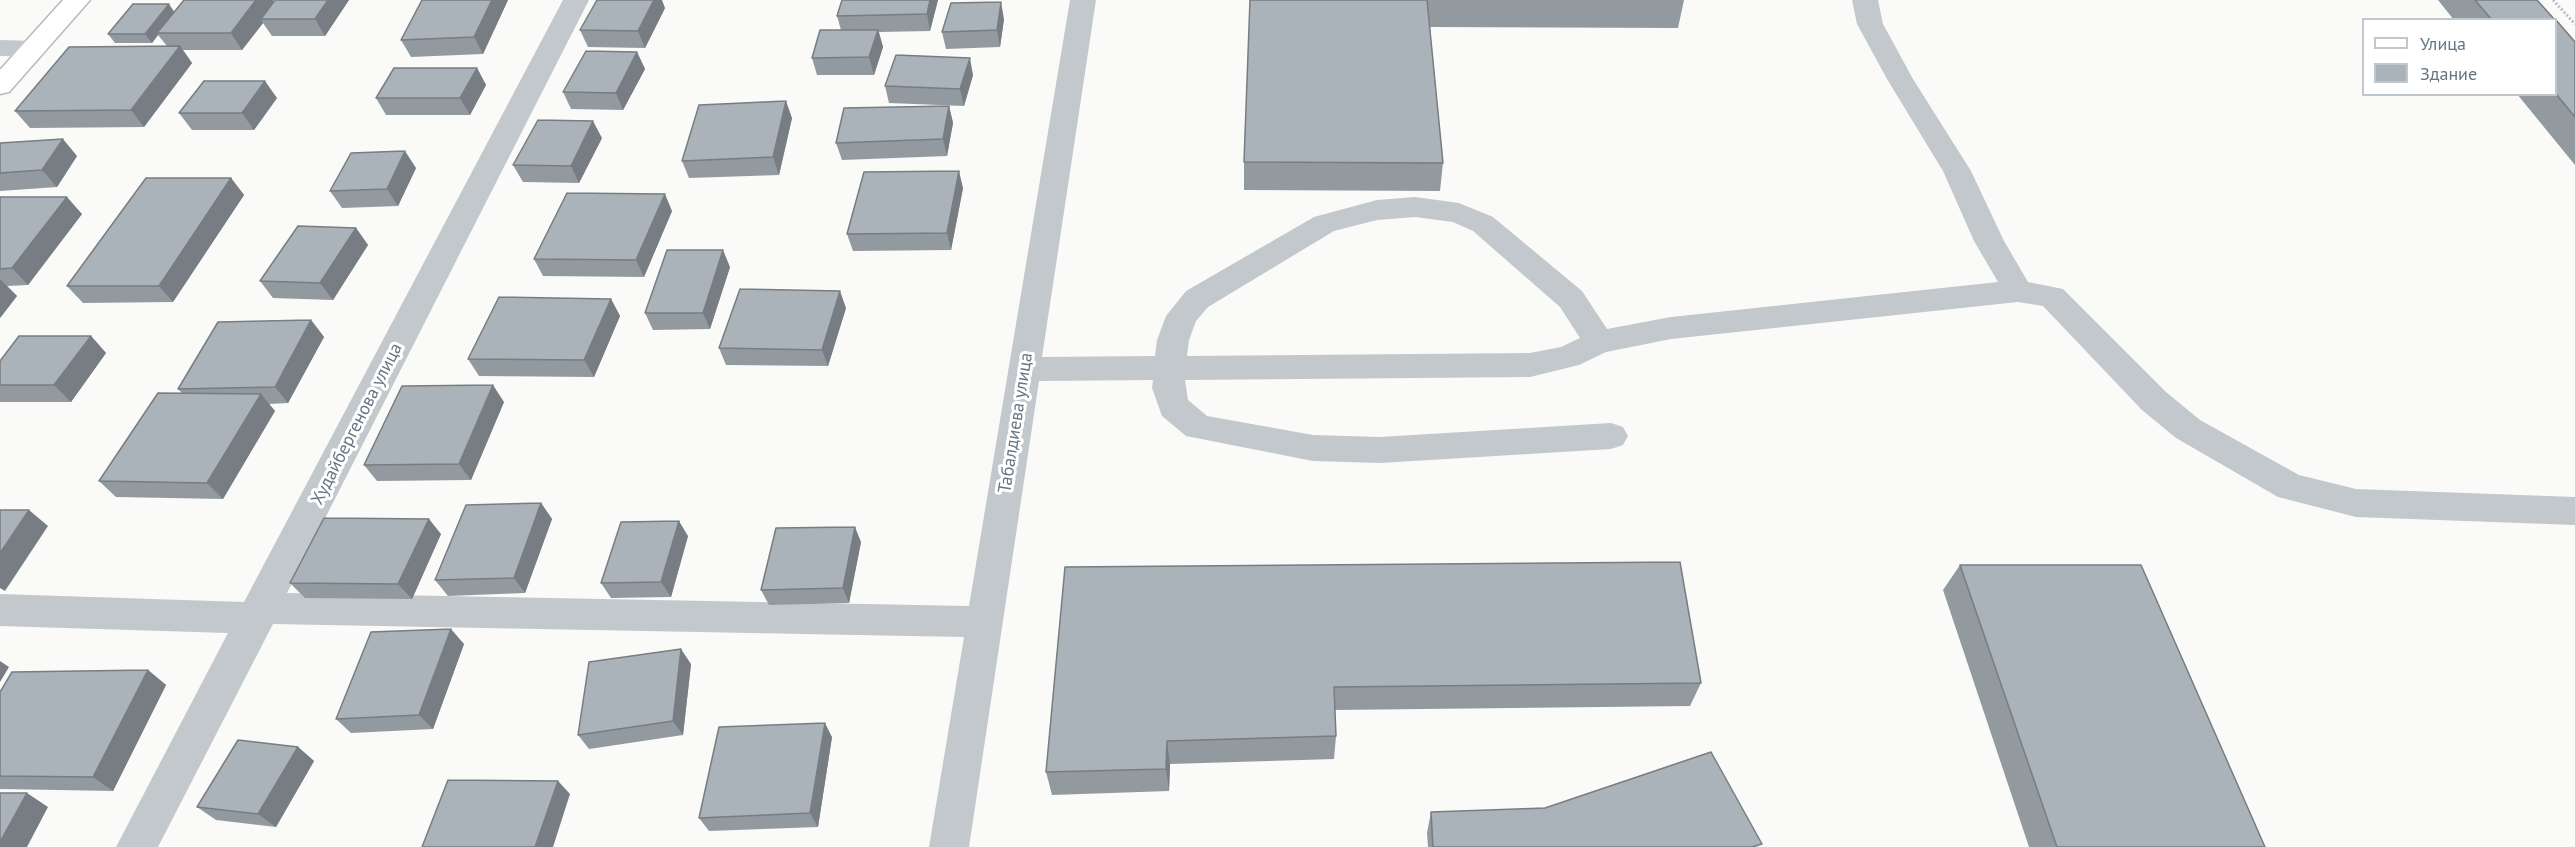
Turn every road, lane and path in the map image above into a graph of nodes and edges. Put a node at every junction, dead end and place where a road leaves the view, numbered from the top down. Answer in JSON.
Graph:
{"nodes":[{"id":1,"x":77,"y":0,"type":"edge"},
{"id":2,"x":576,"y":0,"type":"edge"},
{"id":3,"x":1083,"y":0,"type":"edge"},
{"id":4,"x":1865,"y":0,"type":"edge"},
{"id":5,"x":2553,"y":0,"type":"edge"},
{"id":6,"x":2575,"y":24,"type":"edge"},
{"id":7,"x":0,"y":48,"type":"edge"},
{"id":8,"x":34,"y":49,"type":"junction"},
{"id":9,"x":0,"y":86,"type":"edge"},
{"id":10,"x":2018,"y":291,"type":"junction"},
{"id":11,"x":1599,"y":342,"type":"junction"},
{"id":12,"x":1025,"y":369,"type":"junction"},
{"id":13,"x":1170,"y":369,"type":"junction"},
{"id":14,"x":1611,"y":436,"type":"dead end"},
{"id":15,"x":2575,"y":511,"type":"edge"},
{"id":16,"x":0,"y":610,"type":"edge"},
{"id":17,"x":259,"y":613,"type":"junction"},
{"id":18,"x":985,"y":622,"type":"junction"},
{"id":19,"x":136,"y":847,"type":"edge"},
{"id":20,"x":949,"y":847,"type":"edge"}],
"edges":[{"from":1,"to":8,"type":"main road"},
{"from":2,"to":17,"type":"street","name":"Худайбергенова улица"},
{"from":3,"to":12,"type":"street","name":"Табалдиева улица"},
{"from":4,"to":10,"type":"street"},
{"from":5,"to":6,"type":"path"},
{"from":7,"to":8,"type":"street"},
{"from":8,"to":9,"type":"main road"},
{"from":10,"to":11,"type":"street"},
{"from":10,"to":15,"type":"street"},
{"from":11,"to":13,"type":"street"},
{"from":11,"to":13,"type":"street"},
{"from":12,"to":13,"type":"street"},
{"from":12,"to":18,"type":"street","name":"Табалдиева улица"},
{"from":13,"to":14,"type":"street"},
{"from":16,"to":17,"type":"street"},
{"from":17,"to":18,"type":"street"},
{"from":17,"to":19,"type":"street","name":"Худайбергенова улица"},
{"from":18,"to":20,"type":"street","name":"Табалдиева улица"}]}
